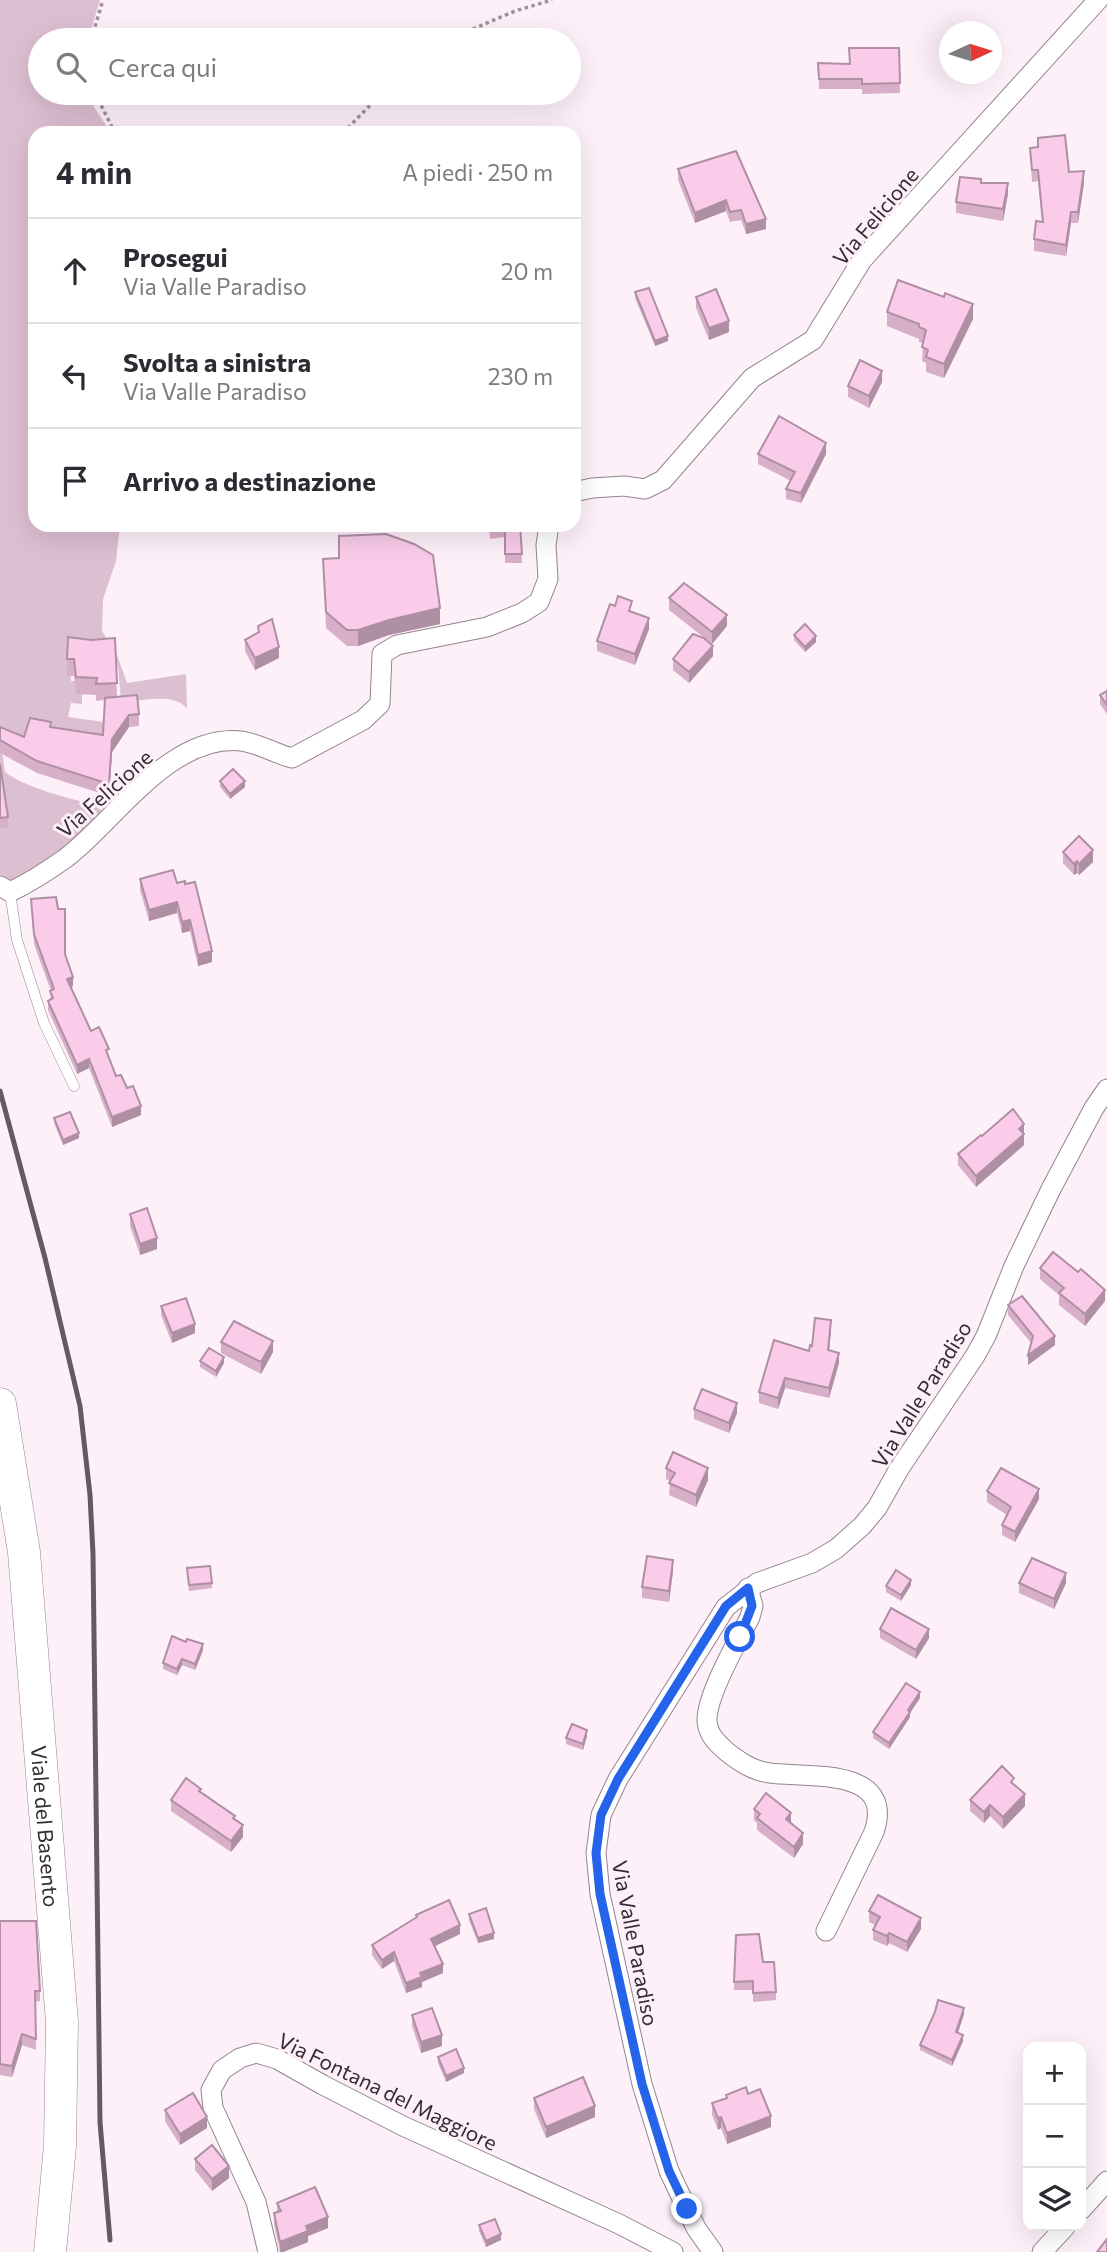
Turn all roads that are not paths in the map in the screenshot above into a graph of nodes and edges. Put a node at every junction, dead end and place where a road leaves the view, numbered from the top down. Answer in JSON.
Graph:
{"nodes":[{"id":1,"x":1098,"y":0,"type":"edge"},
{"id":2,"x":581,"y":490,"type":"edge"},
{"id":3,"x":548,"y":532,"type":"edge"},
{"id":4,"x":5,"y":889,"type":"edge"},
{"id":5,"x":74,"y":1086,"type":"dead end"},
{"id":6,"x":1107,"y":1089,"type":"edge"},
{"id":7,"x":0,"y":1404,"type":"edge"},
{"id":8,"x":748,"y":1588,"type":"junction"},
{"id":9,"x":826,"y":1931,"type":"dead end"},
{"id":10,"x":1107,"y":2180,"type":"edge"},
{"id":11,"x":1086,"y":2204,"type":"edge"},
{"id":12,"x":1061,"y":2231,"type":"edge"},
{"id":13,"x":50,"y":2252,"type":"edge"},
{"id":14,"x":268,"y":2252,"type":"edge"},
{"id":15,"x":673,"y":2252,"type":"edge"},
{"id":16,"x":713,"y":2252,"type":"edge"},
{"id":17,"x":1042,"y":2252,"type":"edge"}],
"edges":[{"from":1,"to":2,"type":"street","name":"Via Felicione"},
{"from":3,"to":4,"type":"street","name":"Via Felicione"},
{"from":4,"to":5,"type":"lane","name":"Via Felicione"},
{"from":6,"to":8,"type":"street","name":"Via Valle Paradiso"},
{"from":7,"to":13,"type":"main road","name":"Viale del Basento"},
{"from":8,"to":9,"type":"street"},
{"from":8,"to":16,"type":"street","name":"Via Valle Paradiso"},
{"from":10,"to":11,"type":"street"},
{"from":12,"to":17,"type":"street"},
{"from":14,"to":15,"type":"street","name":"Via Fontana del Maggiore"}]}
